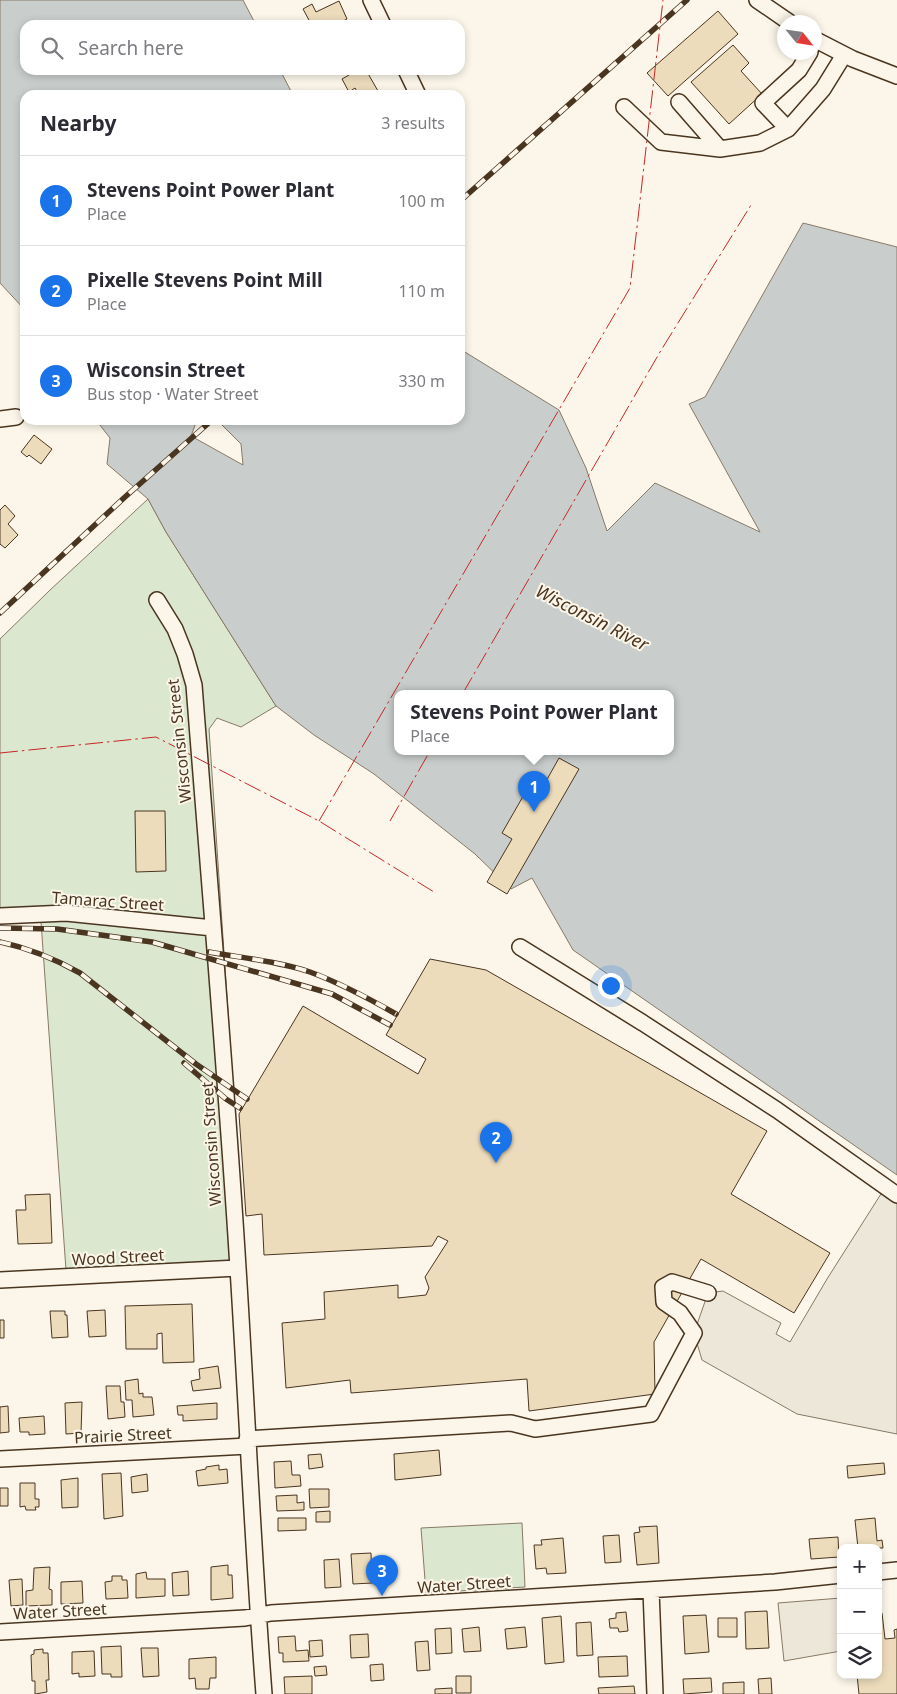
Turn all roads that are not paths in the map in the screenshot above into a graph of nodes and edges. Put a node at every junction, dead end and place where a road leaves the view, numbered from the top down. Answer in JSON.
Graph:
{"nodes":[{"id":1,"x":370,"y":0,"type":"edge"},
{"id":2,"x":757,"y":0,"type":"edge"},
{"id":3,"x":778,"y":15,"type":"edge"},
{"id":4,"x":380,"y":20,"type":"edge"},
{"id":5,"x":822,"y":48,"type":"edge"},
{"id":6,"x":844,"y":55,"type":"junction"},
{"id":7,"x":805,"y":60,"type":"edge"},
{"id":8,"x":408,"y":75,"type":"edge"},
{"id":9,"x":897,"y":76,"type":"edge"},
{"id":10,"x":416,"y":90,"type":"edge"},
{"id":11,"x":679,"y":102,"type":"dead end"},
{"id":12,"x":624,"y":107,"type":"dead end"},
{"id":13,"x":788,"y":129,"type":"junction"},
{"id":14,"x":720,"y":149,"type":"junction"},
{"id":15,"x":16,"y":417,"type":"dead end"},
{"id":16,"x":0,"y":419,"type":"edge"},
{"id":17,"x":157,"y":600,"type":"dead end"},
{"id":18,"x":0,"y":916,"type":"edge"},
{"id":19,"x":213,"y":928,"type":"junction"},
{"id":20,"x":520,"y":947,"type":"dead end"},
{"id":21,"x":897,"y":1195,"type":"edge"},
{"id":22,"x":238,"y":1268,"type":"junction"},
{"id":23,"x":0,"y":1280,"type":"edge"},
{"id":24,"x":708,"y":1293,"type":"dead end"},
{"id":25,"x":247,"y":1443,"type":"junction"},
{"id":26,"x":0,"y":1458,"type":"edge"},
{"id":27,"x":897,"y":1570,"type":"edge"},
{"id":28,"x":882,"y":1572,"type":"edge"},
{"id":29,"x":837,"y":1576,"type":"edge"},
{"id":30,"x":651,"y":1590,"type":"junction"},
{"id":31,"x":258,"y":1616,"type":"junction"},
{"id":32,"x":0,"y":1632,"type":"edge"},
{"id":33,"x":264,"y":1694,"type":"edge"},
{"id":34,"x":655,"y":1694,"type":"edge"}],
"edges":[{"from":1,"to":4,"type":"street"},
{"from":2,"to":3,"type":"street"},
{"from":5,"to":6,"type":"street"},
{"from":6,"to":9,"type":"street"},
{"from":6,"to":13,"type":"street"},
{"from":7,"to":13,"type":"street"},
{"from":8,"to":10,"type":"street"},
{"from":11,"to":14,"type":"street"},
{"from":12,"to":14,"type":"street"},
{"from":13,"to":14,"type":"street"},
{"from":15,"to":16,"type":"street"},
{"from":17,"to":19,"type":"street","name":"Wisconsin Street"},
{"from":18,"to":19,"type":"street","name":"Tamarac Street"},
{"from":19,"to":22,"type":"street","name":"Wisconsin Street"},
{"from":20,"to":21,"type":"street"},
{"from":22,"to":23,"type":"street","name":"Wood Street"},
{"from":22,"to":25,"type":"street","name":"Wisconsin Street"},
{"from":24,"to":25,"type":"street","name":"Prairie Street"},
{"from":25,"to":26,"type":"street","name":"Prairie Street"},
{"from":25,"to":31,"type":"street","name":"Wisconsin Street"},
{"from":27,"to":28,"type":"street"},
{"from":29,"to":30,"type":"street","name":"Water Street"},
{"from":30,"to":31,"type":"street","name":"Water Street"},
{"from":30,"to":34,"type":"street"},
{"from":31,"to":32,"type":"street","name":"Water Street"},
{"from":31,"to":33,"type":"street","name":"Wisconsin Street"}]}
